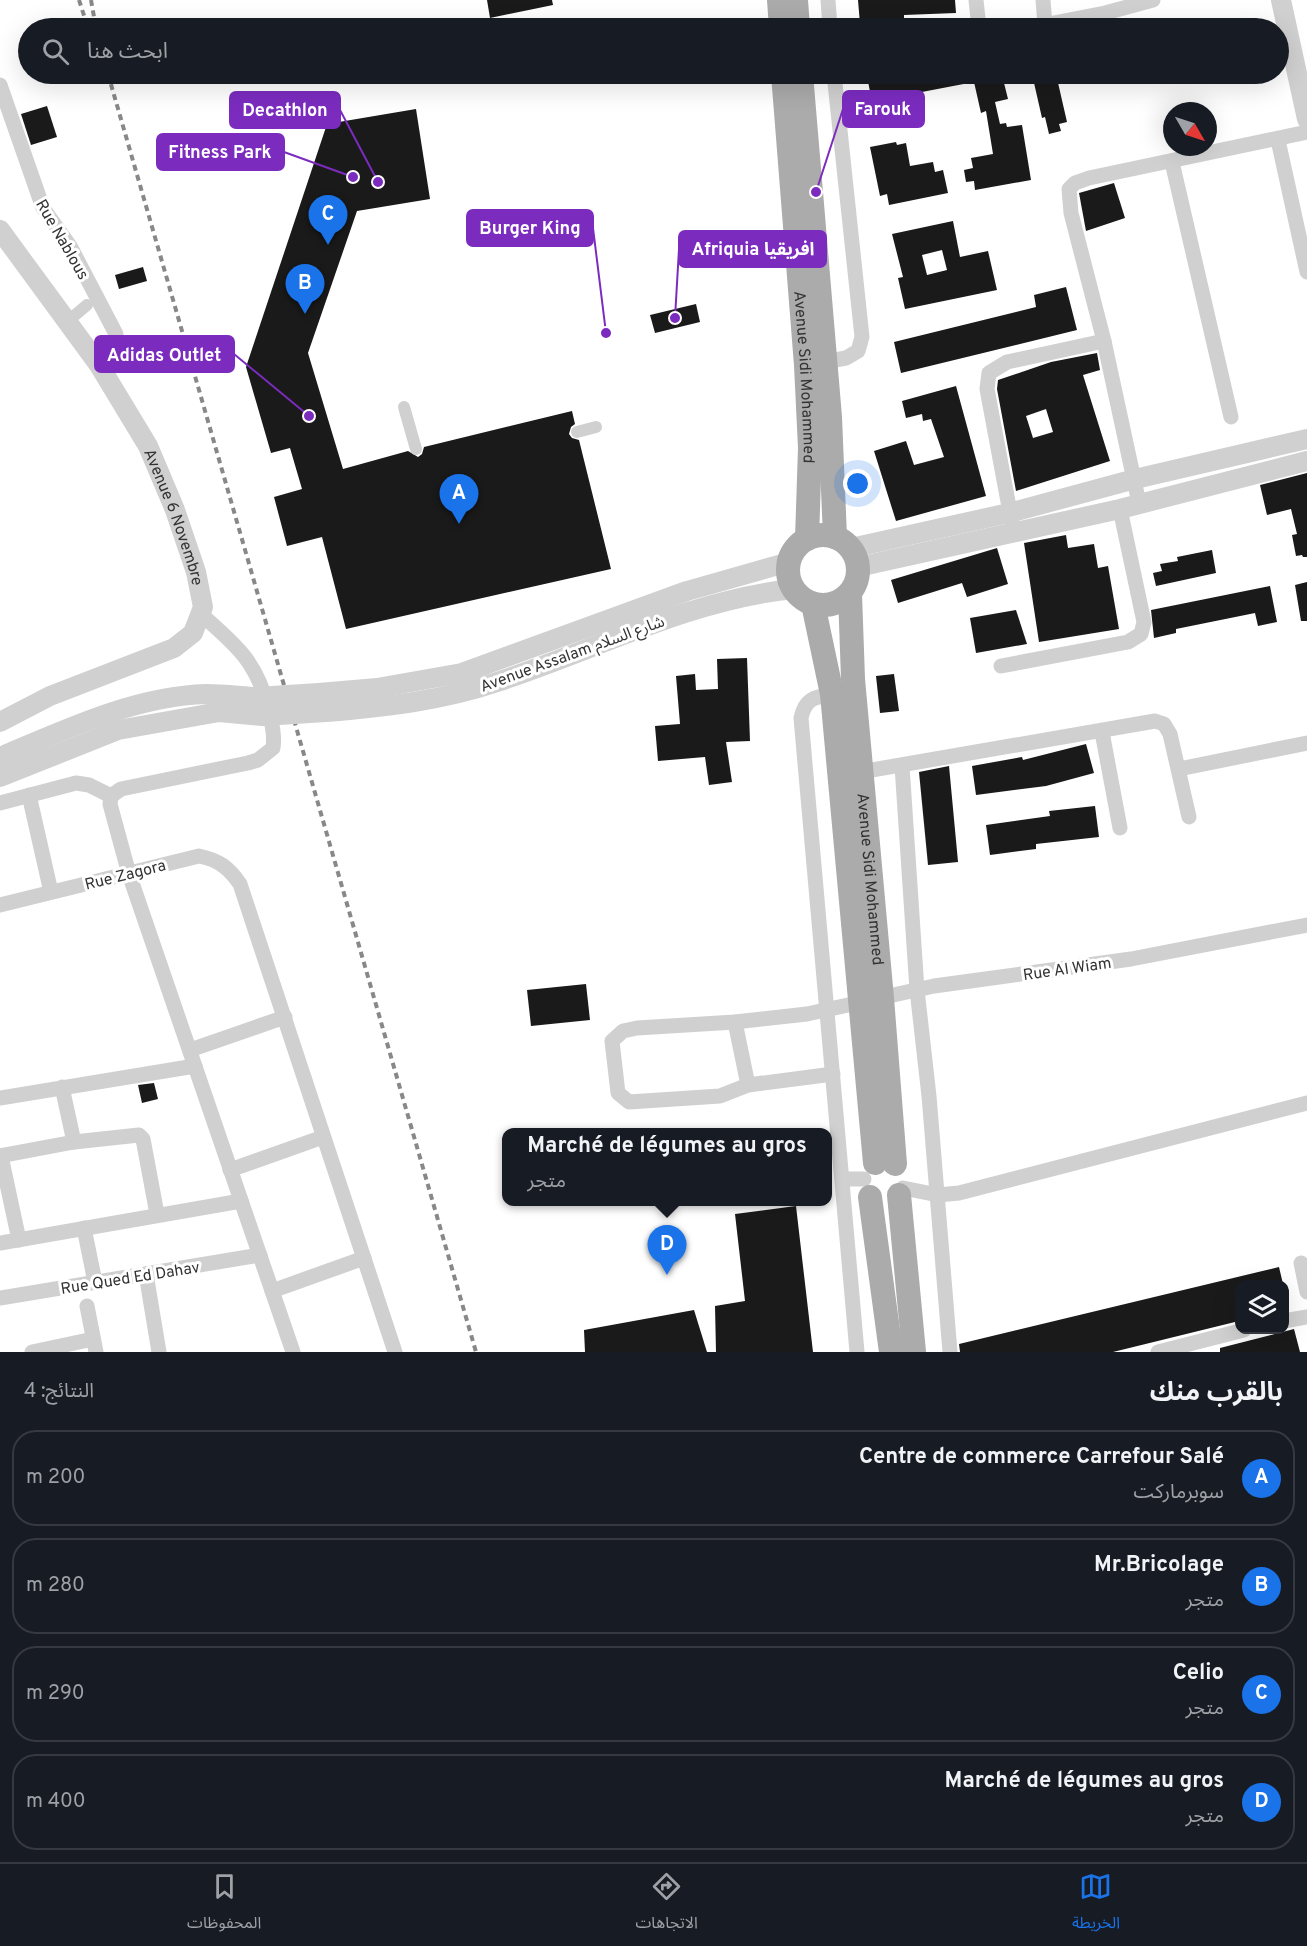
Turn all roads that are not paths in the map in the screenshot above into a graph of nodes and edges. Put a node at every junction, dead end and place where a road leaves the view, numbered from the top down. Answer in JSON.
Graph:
{"nodes":[{"id":1,"x":779,"y":0,"type":"edge"},
{"id":2,"x":796,"y":0,"type":"edge"},
{"id":3,"x":828,"y":0,"type":"edge"},
{"id":4,"x":976,"y":0,"type":"edge"},
{"id":5,"x":1043,"y":0,"type":"edge"},
{"id":6,"x":1153,"y":0,"type":"edge"},
{"id":7,"x":1285,"y":1,"type":"edge"},
{"id":8,"x":1105,"y":7,"type":"edge"},
{"id":9,"x":780,"y":18,"type":"edge"},
{"id":10,"x":797,"y":18,"type":"edge"},
{"id":11,"x":829,"y":18,"type":"edge"},
{"id":12,"x":978,"y":18,"type":"edge"},
{"id":13,"x":1044,"y":18,"type":"edge"},
{"id":14,"x":1068,"y":18,"type":"edge"},
{"id":15,"x":1288,"y":18,"type":"edge"},
{"id":16,"x":1289,"y":22,"type":"edge"},
{"id":17,"x":784,"y":84,"type":"edge"},
{"id":18,"x":802,"y":84,"type":"edge"},
{"id":19,"x":835,"y":84,"type":"edge"},
{"id":20,"x":0,"y":85,"type":"edge"},
{"id":21,"x":1307,"y":119,"type":"edge"},
{"id":22,"x":1307,"y":132,"type":"edge"},
{"id":23,"x":1278,"y":140,"type":"junction"},
{"id":24,"x":1172,"y":162,"type":"junction"},
{"id":25,"x":0,"y":230,"type":"edge"},
{"id":26,"x":1307,"y":272,"type":"edge"},
{"id":27,"x":87,"y":297,"type":"junction"},
{"id":28,"x":68,"y":321,"type":"junction"},
{"id":29,"x":116,"y":334,"type":"dead end"},
{"id":30,"x":1104,"y":341,"type":"junction"},
{"id":31,"x":824,"y":362,"type":"junction"},
{"id":32,"x":404,"y":407,"type":"dead end"},
{"id":33,"x":1231,"y":417,"type":"dead end"},
{"id":34,"x":596,"y":427,"type":"dead end"},
{"id":35,"x":577,"y":432,"type":"dead end"},
{"id":36,"x":1307,"y":439,"type":"edge"},
{"id":37,"x":416,"y":449,"type":"dead end"},
{"id":38,"x":1307,"y":461,"type":"edge"},
{"id":39,"x":1135,"y":480,"type":"junction"},
{"id":40,"x":1139,"y":503,"type":"junction"},
{"id":41,"x":1120,"y":509,"type":"junction"},
{"id":42,"x":1011,"y":522,"type":"junction"},
{"id":43,"x":807,"y":539,"type":"junction"},
{"id":44,"x":848,"y":551,"type":"junction"},
{"id":45,"x":789,"y":562,"type":"junction"},
{"id":46,"x":793,"y":589,"type":"junction"},
{"id":47,"x":850,"y":594,"type":"junction"},
{"id":48,"x":813,"y":604,"type":"junction"},
{"id":49,"x":202,"y":615,"type":"junction"},
{"id":50,"x":1000,"y":666,"type":"dead end"},
{"id":51,"x":832,"y":694,"type":"junction"},
{"id":52,"x":0,"y":722,"type":"edge"},
{"id":53,"x":1102,"y":732,"type":"junction"},
{"id":54,"x":1307,"y":743,"type":"edge"},
{"id":55,"x":0,"y":757,"type":"edge"},
{"id":56,"x":903,"y":766,"type":"junction"},
{"id":57,"x":1179,"y":769,"type":"junction"},
{"id":58,"x":860,"y":772,"type":"junction"},
{"id":59,"x":0,"y":777,"type":"edge"},
{"id":60,"x":28,"y":795,"type":"junction"},
{"id":61,"x":111,"y":796,"type":"junction"},
{"id":62,"x":0,"y":803,"type":"edge"},
{"id":63,"x":1189,"y":817,"type":"dead end"},
{"id":64,"x":1120,"y":828,"type":"dead end"},
{"id":65,"x":129,"y":874,"type":"junction"},
{"id":66,"x":51,"y":892,"type":"junction"},
{"id":67,"x":0,"y":905,"type":"edge"},
{"id":68,"x":1307,"y":925,"type":"edge"},
{"id":69,"x":917,"y":990,"type":"junction"},
{"id":70,"x":872,"y":1000,"type":"junction"},
{"id":71,"x":828,"y":1010,"type":"junction"},
{"id":72,"x":285,"y":1017,"type":"junction"},
{"id":73,"x":735,"y":1022,"type":"junction"},
{"id":74,"x":190,"y":1050,"type":"junction"},
{"id":75,"x":195,"y":1066,"type":"junction"},
{"id":76,"x":833,"y":1074,"type":"junction"},
{"id":77,"x":748,"y":1085,"type":"junction"},
{"id":78,"x":62,"y":1087,"type":"junction"},
{"id":79,"x":0,"y":1098,"type":"edge"},
{"id":80,"x":1307,"y":1102,"type":"edge"},
{"id":81,"x":323,"y":1137,"type":"junction"},
{"id":82,"x":74,"y":1143,"type":"junction"},
{"id":83,"x":0,"y":1156,"type":"edge"},
{"id":84,"x":230,"y":1170,"type":"junction"},
{"id":85,"x":869,"y":1176,"type":"junction"},
{"id":86,"x":901,"y":1192,"type":"junction"},
{"id":87,"x":938,"y":1194,"type":"junction"},
{"id":88,"x":241,"y":1201,"type":"junction"},
{"id":89,"x":157,"y":1214,"type":"junction"},
{"id":90,"x":84,"y":1228,"type":"junction"},
{"id":91,"x":19,"y":1240,"type":"junction"},
{"id":92,"x":0,"y":1243,"type":"edge"},
{"id":93,"x":260,"y":1255,"type":"junction"},
{"id":94,"x":364,"y":1258,"type":"junction"},
{"id":95,"x":1301,"y":1263,"type":"dead end"},
{"id":96,"x":146,"y":1274,"type":"junction"},
{"id":97,"x":95,"y":1282,"type":"junction"},
{"id":98,"x":272,"y":1291,"type":"junction"},
{"id":99,"x":1307,"y":1292,"type":"edge"},
{"id":100,"x":0,"y":1298,"type":"edge"},
{"id":101,"x":87,"y":1306,"type":"dead end"},
{"id":102,"x":1307,"y":1317,"type":"edge"},
{"id":103,"x":1289,"y":1320,"type":"edge"},
{"id":104,"x":1235,"y":1331,"type":"edge"},
{"id":105,"x":94,"y":1346,"type":"edge"},
{"id":106,"x":32,"y":1352,"type":"edge"},
{"id":107,"x":159,"y":1352,"type":"edge"},
{"id":108,"x":293,"y":1352,"type":"edge"},
{"id":109,"x":395,"y":1352,"type":"edge"},
{"id":110,"x":857,"y":1352,"type":"edge"},
{"id":111,"x":891,"y":1352,"type":"edge"},
{"id":112,"x":914,"y":1352,"type":"edge"},
{"id":113,"x":950,"y":1352,"type":"edge"},
{"id":114,"x":1158,"y":1352,"type":"edge"}],
"edges":[{"from":1,"to":9,"type":"main road"},
{"from":2,"to":10,"type":"main road"},
{"from":3,"to":11,"type":"street"},
{"from":4,"to":12,"type":"street"},
{"from":5,"to":13,"type":"street"},
{"from":6,"to":8,"type":"street"},
{"from":7,"to":15,"type":"street"},
{"from":8,"to":14,"type":"street"},
{"from":16,"to":21,"type":"street"},
{"from":17,"to":43,"type":"main road","name":"Avenue Sidi Mohammed"},
{"from":18,"to":31,"type":"main road","name":"Avenue Sidi Mohammed"},
{"from":19,"to":31,"type":"street","name":"Avenue Sidi Mohammed"},
{"from":20,"to":27,"type":"street","name":"Rue Nablous"},
{"from":22,"to":23,"type":"street"},
{"from":23,"to":24,"type":"street"},
{"from":23,"to":26,"type":"street"},
{"from":24,"to":30,"type":"street"},
{"from":24,"to":33,"type":"street"},
{"from":25,"to":28,"type":"street","name":"Avenue 6 Novembre"},
{"from":27,"to":28,"type":"street","name":"Rue Nablous"},
{"from":27,"to":29,"type":"street","name":"Rue Nablous"},
{"from":28,"to":49,"type":"street","name":"Avenue 6 Novembre"},
{"from":30,"to":39,"type":"street"},
{"from":30,"to":42,"type":"street"},
{"from":31,"to":44,"type":"main road","name":"Avenue Sidi Mohammed"},
{"from":32,"to":37,"type":"street"},
{"from":34,"to":35,"type":"street"},
{"from":36,"to":39,"type":"street"},
{"from":38,"to":40,"type":"street"},
{"from":39,"to":40,"type":"street"},
{"from":39,"to":42,"type":"street"},
{"from":40,"to":41,"type":"street"},
{"from":41,"to":42,"type":"street"},
{"from":41,"to":50,"type":"street"},
{"from":42,"to":44,"type":"street"},
{"from":43,"to":44,"type":"main road"},
{"from":43,"to":45,"type":"main road"},
{"from":44,"to":47,"type":"main road"},
{"from":45,"to":46,"type":"main road"},
{"from":45,"to":55,"type":"street","name":"Avenue Assalam شارع السلام","bridge":true},
{"from":46,"to":48,"type":"main road"},
{"from":46,"to":59,"type":"street","name":"Avenue Assalam شارع السلام","bridge":true},
{"from":47,"to":48,"type":"main road"},
{"from":47,"to":58,"type":"main road","name":"Avenue Sidi Mohammed"},
{"from":48,"to":51,"type":"main road","name":"Avenue Sidi Mohammed"},
{"from":49,"to":52,"type":"street"},
{"from":49,"to":61,"type":"street"},
{"from":51,"to":70,"type":"main road","name":"Avenue Sidi Mohammed"},
{"from":51,"to":71,"type":"street"},
{"from":53,"to":56,"type":"street"},
{"from":53,"to":57,"type":"street"},
{"from":53,"to":64,"type":"street"},
{"from":54,"to":57,"type":"street"},
{"from":56,"to":58,"type":"street"},
{"from":56,"to":69,"type":"street"},
{"from":57,"to":63,"type":"street"},
{"from":58,"to":70,"type":"main road","name":"Avenue Sidi Mohammed"},
{"from":60,"to":61,"type":"street"},
{"from":60,"to":62,"type":"street"},
{"from":60,"to":66,"type":"street"},
{"from":61,"to":65,"type":"street"},
{"from":65,"to":66,"type":"street","name":"Rue Zagora"},
{"from":65,"to":72,"type":"street","name":"Rue Zagora"},
{"from":65,"to":74,"type":"street"},
{"from":66,"to":67,"type":"street","name":"Rue Zagora"},
{"from":68,"to":69,"type":"street","name":"Rue Al Wiam"},
{"from":69,"to":70,"type":"street","name":"Rue Al Wiam"},
{"from":69,"to":87,"type":"street"},
{"from":70,"to":71,"type":"street","name":"Rue Al Wiam"},
{"from":70,"to":85,"type":"main road","name":"Avenue Sidi Mohammed"},
{"from":71,"to":73,"type":"street","name":"Rue Al Wiam"},
{"from":71,"to":76,"type":"street"},
{"from":72,"to":74,"type":"street"},
{"from":72,"to":81,"type":"street"},
{"from":73,"to":77,"type":"street"},
{"from":73,"to":77,"type":"street","name":"Rue Al Wiam"},
{"from":74,"to":75,"type":"street"},
{"from":75,"to":78,"type":"street"},
{"from":75,"to":84,"type":"street"},
{"from":76,"to":77,"type":"street","name":"Rue Al Wiam"},
{"from":76,"to":85,"type":"street"},
{"from":78,"to":79,"type":"street"},
{"from":78,"to":82,"type":"street"},
{"from":80,"to":87,"type":"street"},
{"from":81,"to":84,"type":"street"},
{"from":81,"to":94,"type":"street"},
{"from":82,"to":83,"type":"street"},
{"from":82,"to":89,"type":"street"},
{"from":83,"to":91,"type":"street"},
{"from":84,"to":88,"type":"street"},
{"from":85,"to":86,"type":"main road"},
{"from":85,"to":86,"type":"main road"},
{"from":85,"to":110,"type":"street"},
{"from":85,"to":111,"type":"main road","name":"Avenue Sidi Mohammed"},
{"from":86,"to":87,"type":"street"},
{"from":86,"to":112,"type":"main road"},
{"from":87,"to":113,"type":"street"},
{"from":88,"to":89,"type":"street"},
{"from":88,"to":93,"type":"street"},
{"from":89,"to":90,"type":"street"},
{"from":90,"to":91,"type":"street"},
{"from":90,"to":97,"type":"street"},
{"from":91,"to":92,"type":"street"},
{"from":93,"to":96,"type":"street","name":"Rue Qued Ed Dahav"},
{"from":93,"to":98,"type":"street"},
{"from":94,"to":98,"type":"street"},
{"from":94,"to":109,"type":"street"},
{"from":95,"to":99,"type":"street"},
{"from":96,"to":97,"type":"street","name":"Rue Qued Ed Dahav"},
{"from":96,"to":107,"type":"street"},
{"from":97,"to":100,"type":"street","name":"Rue Qued Ed Dahav"},
{"from":98,"to":108,"type":"street"},
{"from":101,"to":105,"type":"street"},
{"from":102,"to":103,"type":"street"},
{"from":104,"to":114,"type":"street"},
{"from":105,"to":106,"type":"street"}]}
